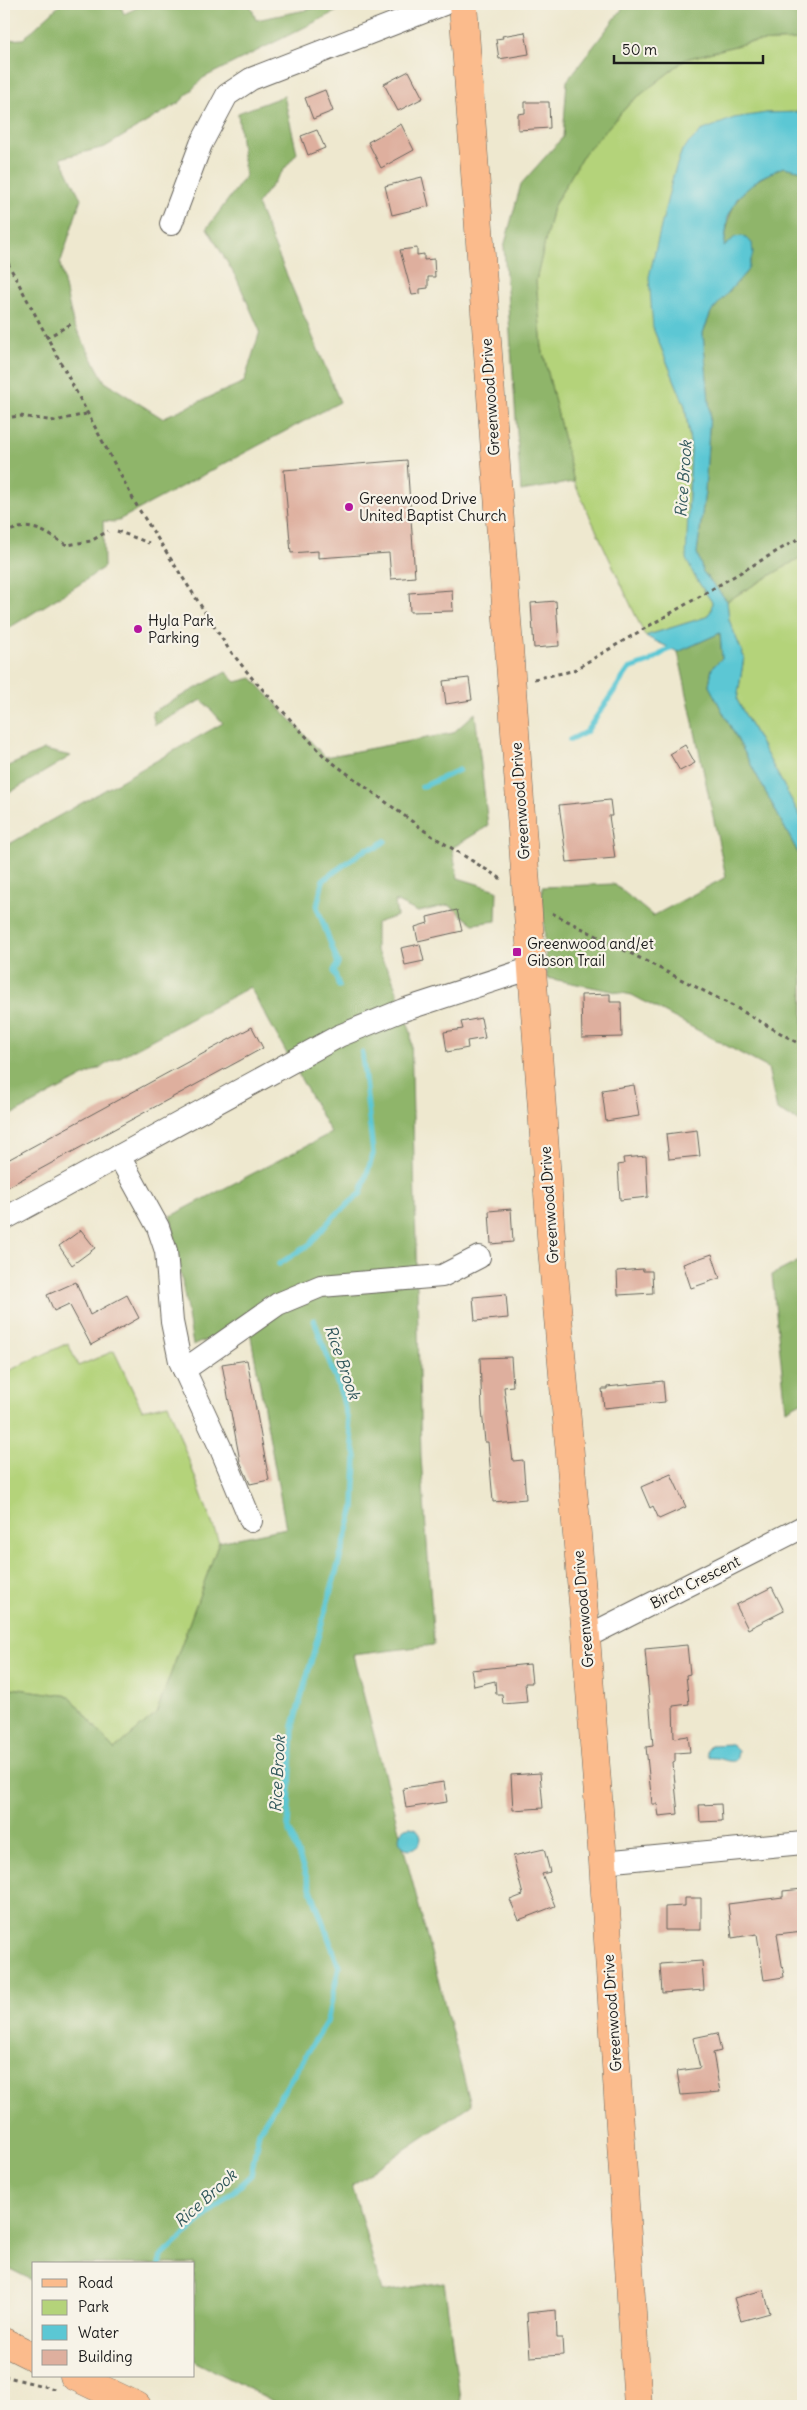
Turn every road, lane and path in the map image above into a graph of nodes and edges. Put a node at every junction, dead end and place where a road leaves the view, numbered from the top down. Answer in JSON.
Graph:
{"nodes":[{"id":1,"x":444,"y":4,"type":"edge"},
{"id":2,"x":462,"y":4,"type":"edge"},
{"id":3,"x":171,"y":224,"type":"dead end"},
{"id":4,"x":4,"y":256,"type":"edge"},
{"id":5,"x":73,"y":323,"type":"dead end"},
{"id":6,"x":46,"y":338,"type":"junction"},
{"id":7,"x":86,"y":414,"type":"junction"},
{"id":8,"x":4,"y":418,"type":"edge"},
{"id":9,"x":108,"y":531,"type":"dead end"},
{"id":10,"x":117,"y":531,"type":"dead end"},
{"id":11,"x":4,"y":534,"type":"edge"},
{"id":12,"x":803,"y":536,"type":"edge"},
{"id":13,"x":149,"y":543,"type":"dead end"},
{"id":14,"x":511,"y":682,"type":"junction"},
{"id":15,"x":506,"y":882,"type":"dead end"},
{"id":16,"x":543,"y":908,"type":"dead end"},
{"id":17,"x":532,"y":968,"type":"junction"},
{"id":18,"x":803,"y":1046,"type":"edge"},
{"id":19,"x":119,"y":1156,"type":"junction"},
{"id":20,"x":4,"y":1218,"type":"edge"},
{"id":21,"x":479,"y":1257,"type":"dead end"},
{"id":22,"x":184,"y":1370,"type":"junction"},
{"id":23,"x":251,"y":1521,"type":"dead end"},
{"id":24,"x":803,"y":1527,"type":"edge"},
{"id":25,"x":586,"y":1637,"type":"junction"},
{"id":26,"x":803,"y":1843,"type":"edge"},
{"id":27,"x":603,"y":1862,"type":"junction"},
{"id":28,"x":4,"y":2342,"type":"edge"},
{"id":29,"x":32,"y":2356,"type":"edge"},
{"id":30,"x":4,"y":2376,"type":"edge"},
{"id":31,"x":66,"y":2383,"type":"edge"},
{"id":32,"x":137,"y":2406,"type":"edge"},
{"id":33,"x":638,"y":2406,"type":"edge"}],
"edges":[{"from":1,"to":3,"type":"street"},
{"from":2,"to":14,"type":"main road","name":"Greenwood Drive"},
{"from":4,"to":6,"type":"path"},
{"from":5,"to":6,"type":"path"},
{"from":6,"to":7,"type":"path"},
{"from":7,"to":8,"type":"path"},
{"from":7,"to":15,"type":"path"},
{"from":9,"to":11,"type":"path"},
{"from":10,"to":13,"type":"path"},
{"from":12,"to":14,"type":"path"},
{"from":14,"to":17,"type":"main road","name":"Greenwood Drive"},
{"from":16,"to":18,"type":"path"},
{"from":17,"to":19,"type":"street"},
{"from":17,"to":25,"type":"main road","name":"Greenwood Drive"},
{"from":19,"to":20,"type":"street"},
{"from":19,"to":22,"type":"street"},
{"from":21,"to":22,"type":"street"},
{"from":22,"to":23,"type":"street"},
{"from":24,"to":25,"type":"street","name":"Birch Crescent"},
{"from":25,"to":27,"type":"main road","name":"Greenwood Drive"},
{"from":26,"to":27,"type":"street"},
{"from":27,"to":33,"type":"main road","name":"Greenwood Drive"},
{"from":28,"to":29,"type":"main road"},
{"from":30,"to":31,"type":"path"},
{"from":31,"to":32,"type":"main road"}]}
